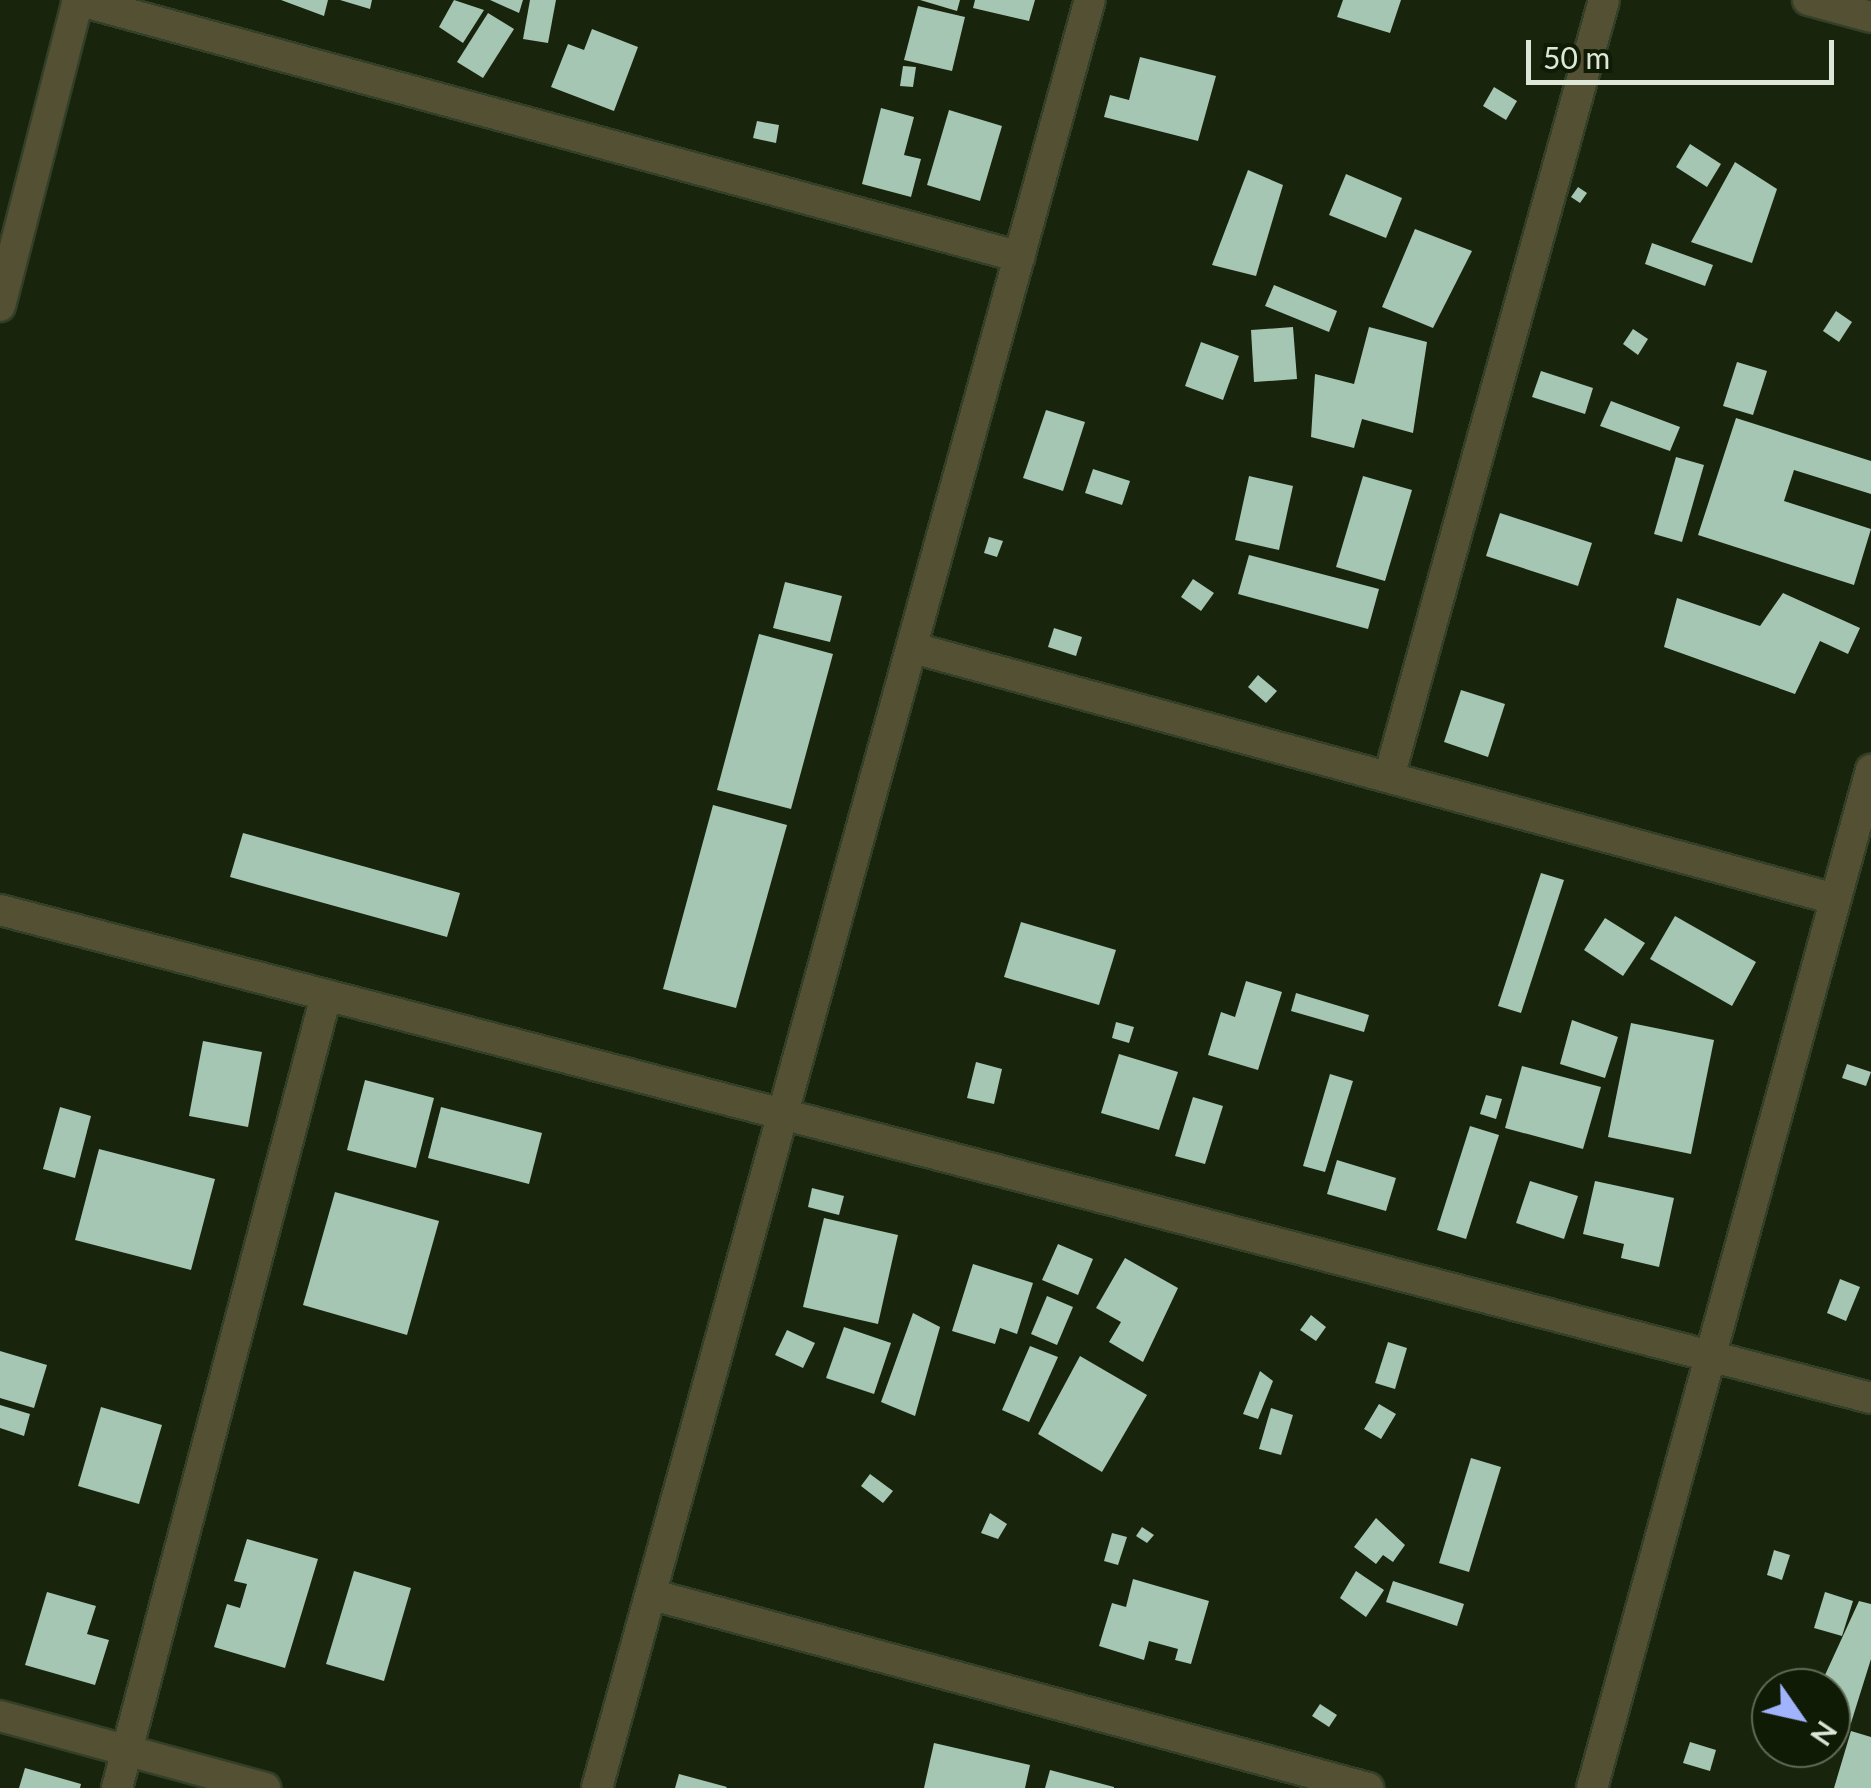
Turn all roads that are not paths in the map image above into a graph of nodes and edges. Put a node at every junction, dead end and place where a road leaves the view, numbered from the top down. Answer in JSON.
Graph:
{"nodes":[{"id":1,"x":77,"y":0,"type":"edge"},
{"id":2,"x":1090,"y":0,"type":"edge"},
{"id":3,"x":1604,"y":0,"type":"edge"},
{"id":4,"x":1808,"y":0,"type":"edge"},
{"id":5,"x":1871,"y":17,"type":"edge"},
{"id":6,"x":1020,"y":257,"type":"junction"},
{"id":7,"x":0,"y":306,"type":"edge"},
{"id":8,"x":913,"y":648,"type":"junction"},
{"id":9,"x":1871,"y":770,"type":"edge"},
{"id":10,"x":1389,"y":778,"type":"junction"},
{"id":11,"x":1836,"y":899,"type":"junction"},
{"id":12,"x":0,"y":910,"type":"edge"},
{"id":13,"x":326,"y":996,"type":"junction"},
{"id":14,"x":791,"y":1110,"type":"junction"},
{"id":15,"x":1712,"y":1350,"type":"junction"},
{"id":16,"x":1871,"y":1398,"type":"edge"},
{"id":17,"x":653,"y":1595,"type":"junction"},
{"id":18,"x":0,"y":1716,"type":"edge"},
{"id":19,"x":128,"y":1748,"type":"junction"},
{"id":20,"x":117,"y":1788,"type":"edge"},
{"id":21,"x":265,"y":1788,"type":"edge"},
{"id":22,"x":597,"y":1788,"type":"edge"},
{"id":23,"x":1368,"y":1788,"type":"edge"},
{"id":24,"x":1592,"y":1788,"type":"edge"}],
"edges":[{"from":1,"to":6,"type":"street"},
{"from":1,"to":7,"type":"street"},
{"from":2,"to":6,"type":"street"},
{"from":3,"to":10,"type":"street"},
{"from":4,"to":5,"type":"street"},
{"from":6,"to":8,"type":"street"},
{"from":8,"to":10,"type":"street"},
{"from":8,"to":14,"type":"street"},
{"from":9,"to":11,"type":"street"},
{"from":10,"to":11,"type":"street"},
{"from":11,"to":15,"type":"street"},
{"from":12,"to":13,"type":"street"},
{"from":13,"to":14,"type":"street"},
{"from":13,"to":19,"type":"street"},
{"from":14,"to":15,"type":"street"},
{"from":14,"to":17,"type":"street"},
{"from":15,"to":16,"type":"street"},
{"from":15,"to":24,"type":"street"},
{"from":17,"to":22,"type":"street"},
{"from":17,"to":23,"type":"street"},
{"from":18,"to":19,"type":"street"},
{"from":19,"to":20,"type":"street"},
{"from":19,"to":21,"type":"street"}]}
